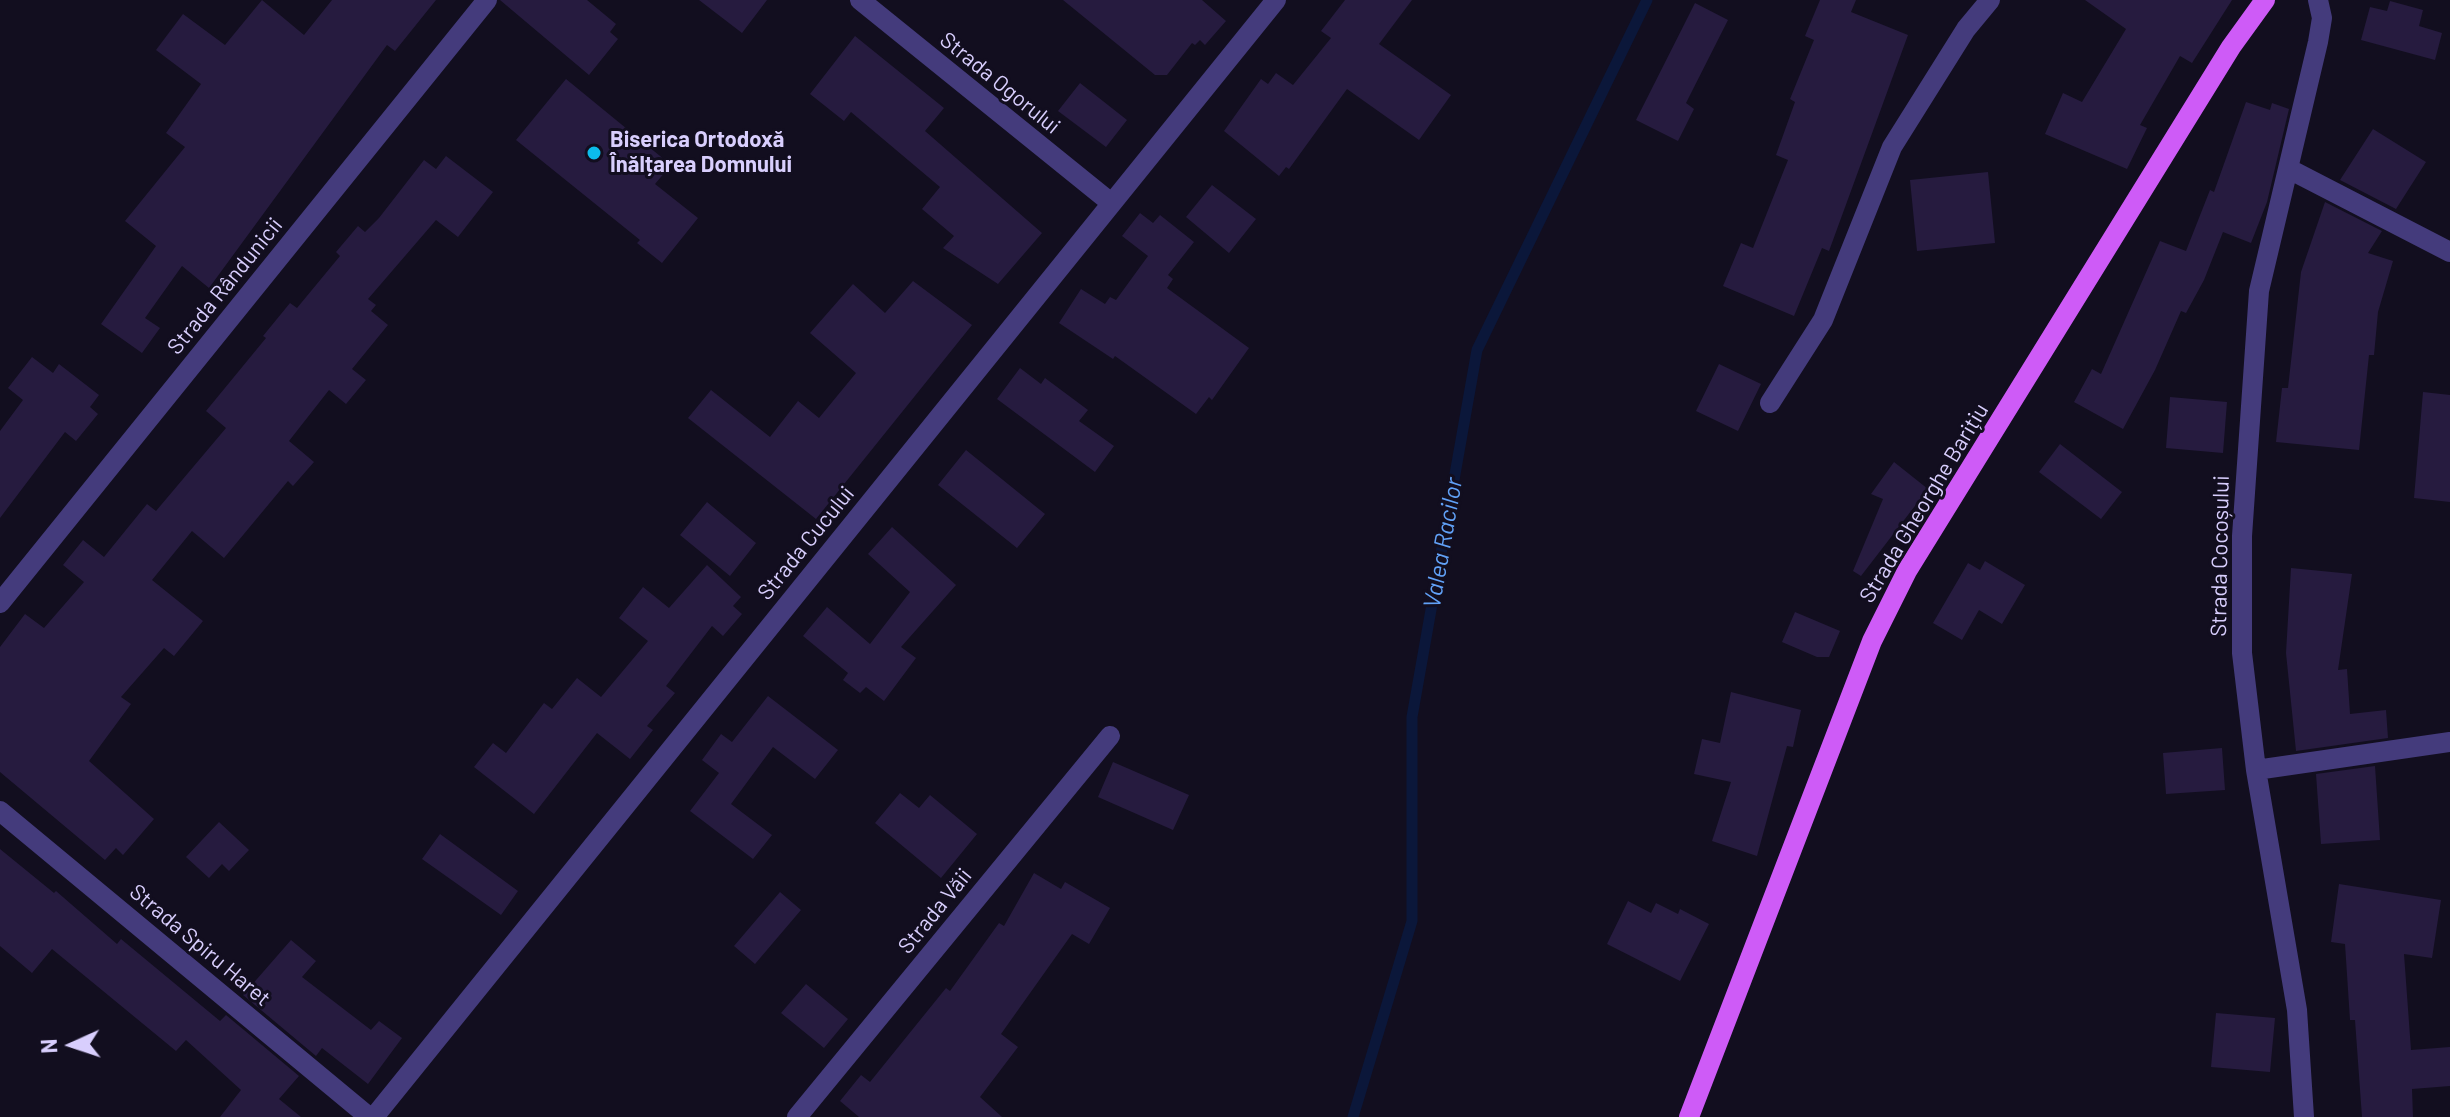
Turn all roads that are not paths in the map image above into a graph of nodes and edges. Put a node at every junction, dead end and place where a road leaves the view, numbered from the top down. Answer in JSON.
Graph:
{"nodes":[{"id":1,"x":487,"y":0,"type":"edge"},
{"id":2,"x":860,"y":0,"type":"edge"},
{"id":3,"x":1276,"y":0,"type":"edge"},
{"id":4,"x":1990,"y":0,"type":"edge"},
{"id":5,"x":2265,"y":0,"type":"edge"},
{"id":6,"x":2318,"y":0,"type":"edge"},
{"id":7,"x":2289,"y":169,"type":"junction"},
{"id":8,"x":1110,"y":202,"type":"junction"},
{"id":9,"x":2450,"y":252,"type":"edge"},
{"id":10,"x":1770,"y":403,"type":"dead end"},
{"id":11,"x":0,"y":603,"type":"edge"},
{"id":12,"x":1110,"y":736,"type":"dead end"},
{"id":13,"x":2450,"y":742,"type":"edge"},
{"id":14,"x":2256,"y":770,"type":"junction"},
{"id":15,"x":0,"y":811,"type":"edge"},
{"id":16,"x":372,"y":1117,"type":"edge"},
{"id":17,"x":797,"y":1117,"type":"edge"},
{"id":18,"x":1689,"y":1117,"type":"edge"},
{"id":19,"x":2304,"y":1117,"type":"edge"}],
"edges":[{"from":1,"to":11,"type":"street","name":"Strada Rândunicii"},
{"from":2,"to":8,"type":"street","name":"Strada Ogorului"},
{"from":3,"to":8,"type":"street","name":"Strada Cucului"},
{"from":4,"to":10,"type":"street"},
{"from":5,"to":18,"type":"main road","name":"Strada Gheorghe Barițiu"},
{"from":6,"to":7,"type":"street","name":"Strada Cocoșului"},
{"from":7,"to":9,"type":"street"},
{"from":7,"to":14,"type":"street","name":"Strada Cocoșului"},
{"from":8,"to":16,"type":"street","name":"Strada Cucului"},
{"from":12,"to":17,"type":"street","name":"Strada Văii"},
{"from":13,"to":14,"type":"street"},
{"from":14,"to":19,"type":"street","name":"Strada Cocoșului"},
{"from":15,"to":16,"type":"street","name":"Strada Spiru Haret"}]}
